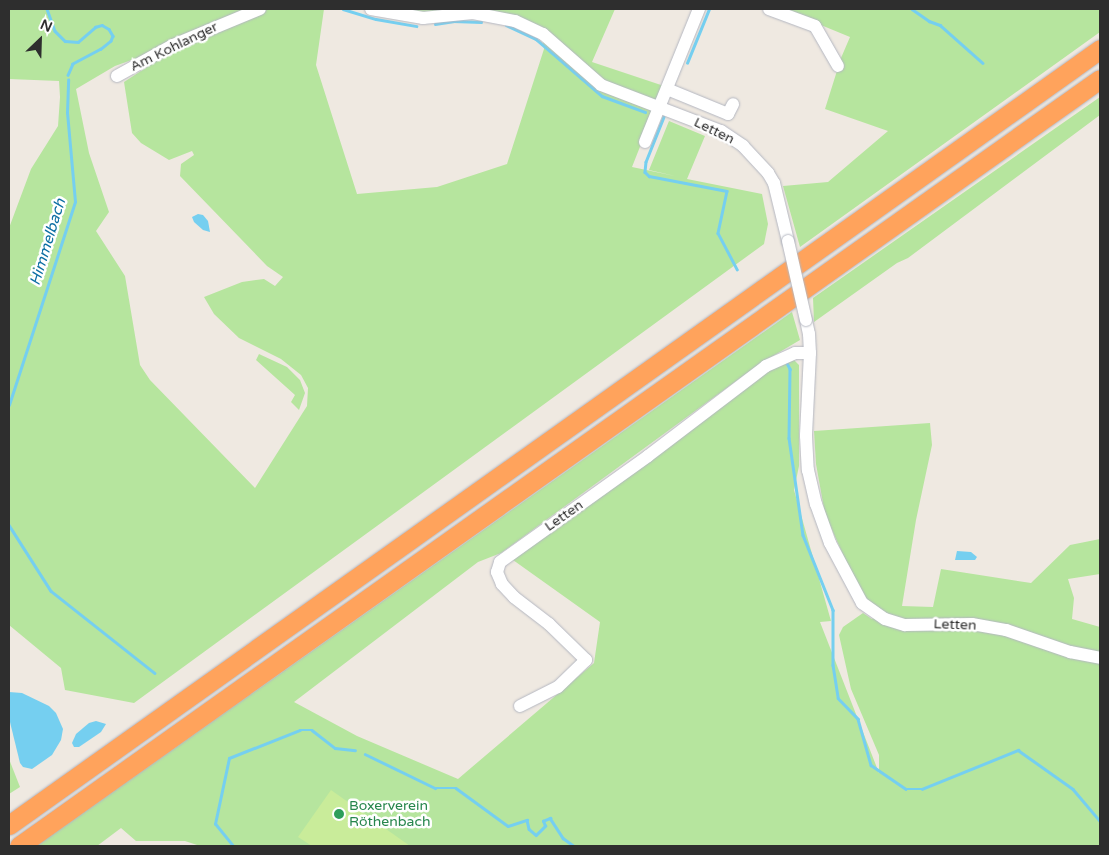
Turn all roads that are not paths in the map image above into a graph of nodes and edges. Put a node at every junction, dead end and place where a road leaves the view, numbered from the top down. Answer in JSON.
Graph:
{"nodes":[{"id":1,"x":260,"y":9,"type":"edge"},
{"id":2,"x":371,"y":9,"type":"edge"},
{"id":3,"x":700,"y":9,"type":"edge"},
{"id":4,"x":769,"y":9,"type":"edge"},
{"id":5,"x":1100,"y":49,"type":"edge"},
{"id":6,"x":838,"y":66,"type":"dead end"},
{"id":7,"x":117,"y":76,"type":"dead end"},
{"id":8,"x":1100,"y":79,"type":"edge"},
{"id":9,"x":667,"y":89,"type":"junction"},
{"id":10,"x":733,"y":104,"type":"dead end"},
{"id":11,"x":660,"y":108,"type":"junction"},
{"id":12,"x":645,"y":142,"type":"dead end"},
{"id":13,"x":810,"y":353,"type":"junction"},
{"id":14,"x":1100,"y":658,"type":"edge"},
{"id":15,"x":520,"y":706,"type":"dead end"},
{"id":16,"x":9,"y":825,"type":"edge"},
{"id":17,"x":19,"y":846,"type":"edge"}],
"edges":[{"from":1,"to":7,"type":"street","name":"Am Kohlanger"},
{"from":2,"to":11,"type":"street"},
{"from":3,"to":9,"type":"street"},
{"from":4,"to":6,"type":"street"},
{"from":5,"to":16,"type":"highway"},
{"from":8,"to":17,"type":"highway"},
{"from":9,"to":10,"type":"street"},
{"from":9,"to":11,"type":"street"},
{"from":11,"to":12,"type":"street"},
{"from":11,"to":13,"type":"street","name":"Letten","bridge":true},
{"from":13,"to":14,"type":"street","name":"Letten"},
{"from":13,"to":15,"type":"street","name":"Letten"}]}
